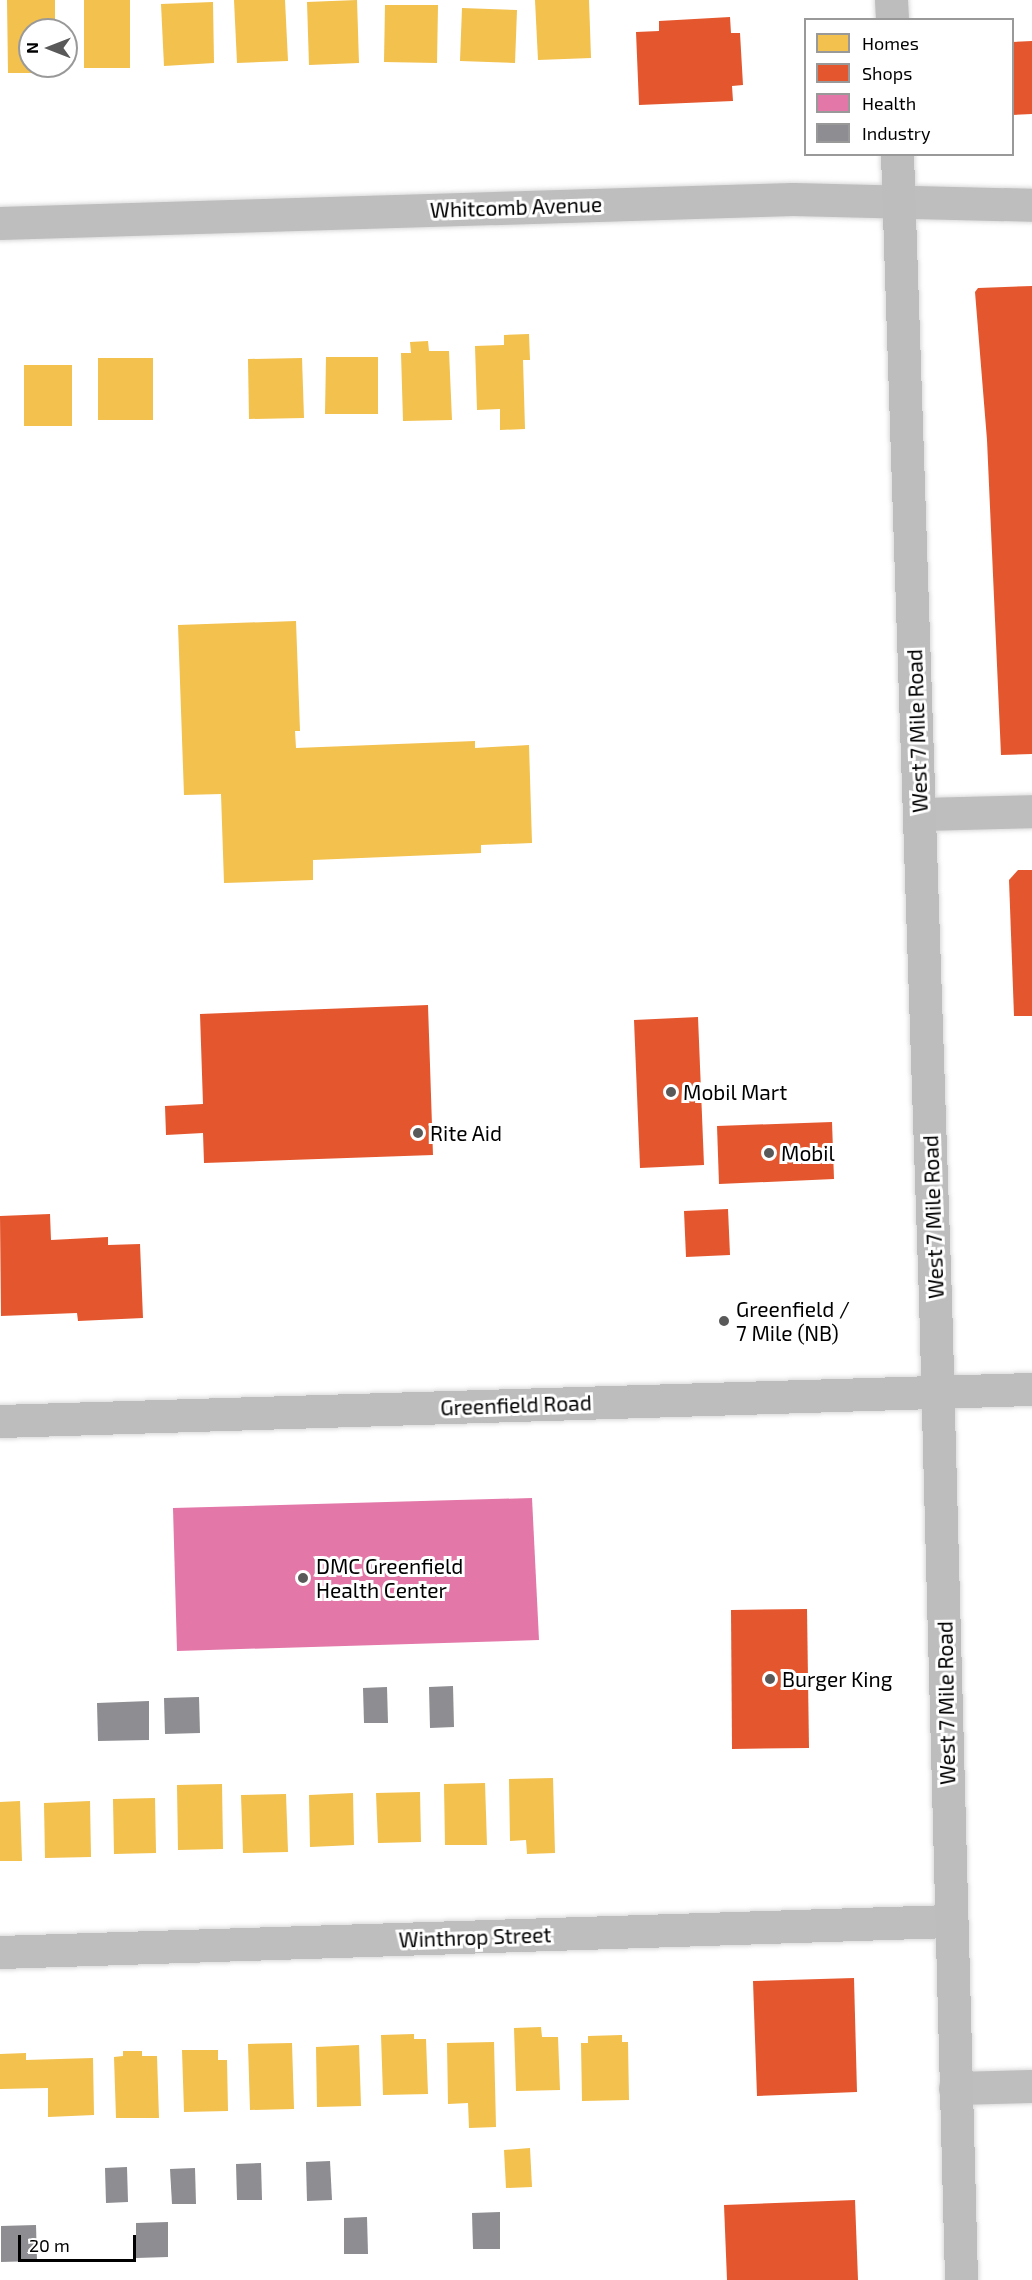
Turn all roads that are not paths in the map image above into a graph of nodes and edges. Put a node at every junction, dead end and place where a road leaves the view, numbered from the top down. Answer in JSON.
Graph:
{"nodes":[{"id":1,"x":891,"y":0,"type":"edge"},
{"id":2,"x":892,"y":18,"type":"edge"},
{"id":3,"x":897,"y":156,"type":"edge"},
{"id":4,"x":899,"y":202,"type":"junction"},
{"id":5,"x":1032,"y":205,"type":"edge"},
{"id":6,"x":0,"y":223,"type":"edge"},
{"id":7,"x":1032,"y":811,"type":"edge"},
{"id":8,"x":920,"y":814,"type":"junction"},
{"id":9,"x":1032,"y":1389,"type":"edge"},
{"id":10,"x":938,"y":1392,"type":"junction"},
{"id":11,"x":0,"y":1421,"type":"edge"},
{"id":12,"x":951,"y":1921,"type":"junction"},
{"id":13,"x":0,"y":1952,"type":"edge"},
{"id":14,"x":1032,"y":2086,"type":"edge"},
{"id":15,"x":955,"y":2088,"type":"junction"},
{"id":16,"x":961,"y":2280,"type":"edge"}],
"edges":[{"from":1,"to":2,"type":"main road"},
{"from":3,"to":4,"type":"main road","name":"West 7 Mile Road"},
{"from":4,"to":5,"type":"street","name":"Whitcomb Avenue"},
{"from":4,"to":6,"type":"street","name":"Whitcomb Avenue"},
{"from":4,"to":8,"type":"main road","name":"West 7 Mile Road"},
{"from":7,"to":8,"type":"street"},
{"from":8,"to":10,"type":"main road","name":"West 7 Mile Road"},
{"from":9,"to":10,"type":"main road","name":"Greenfield Road"},
{"from":10,"to":11,"type":"main road","name":"Greenfield Road"},
{"from":10,"to":12,"type":"main road","name":"West 7 Mile Road"},
{"from":12,"to":13,"type":"street","name":"Winthrop Street"},
{"from":12,"to":15,"type":"main road","name":"West 7 Mile Road"},
{"from":14,"to":15,"type":"street"},
{"from":15,"to":16,"type":"main road","name":"West 7 Mile Road"}]}
